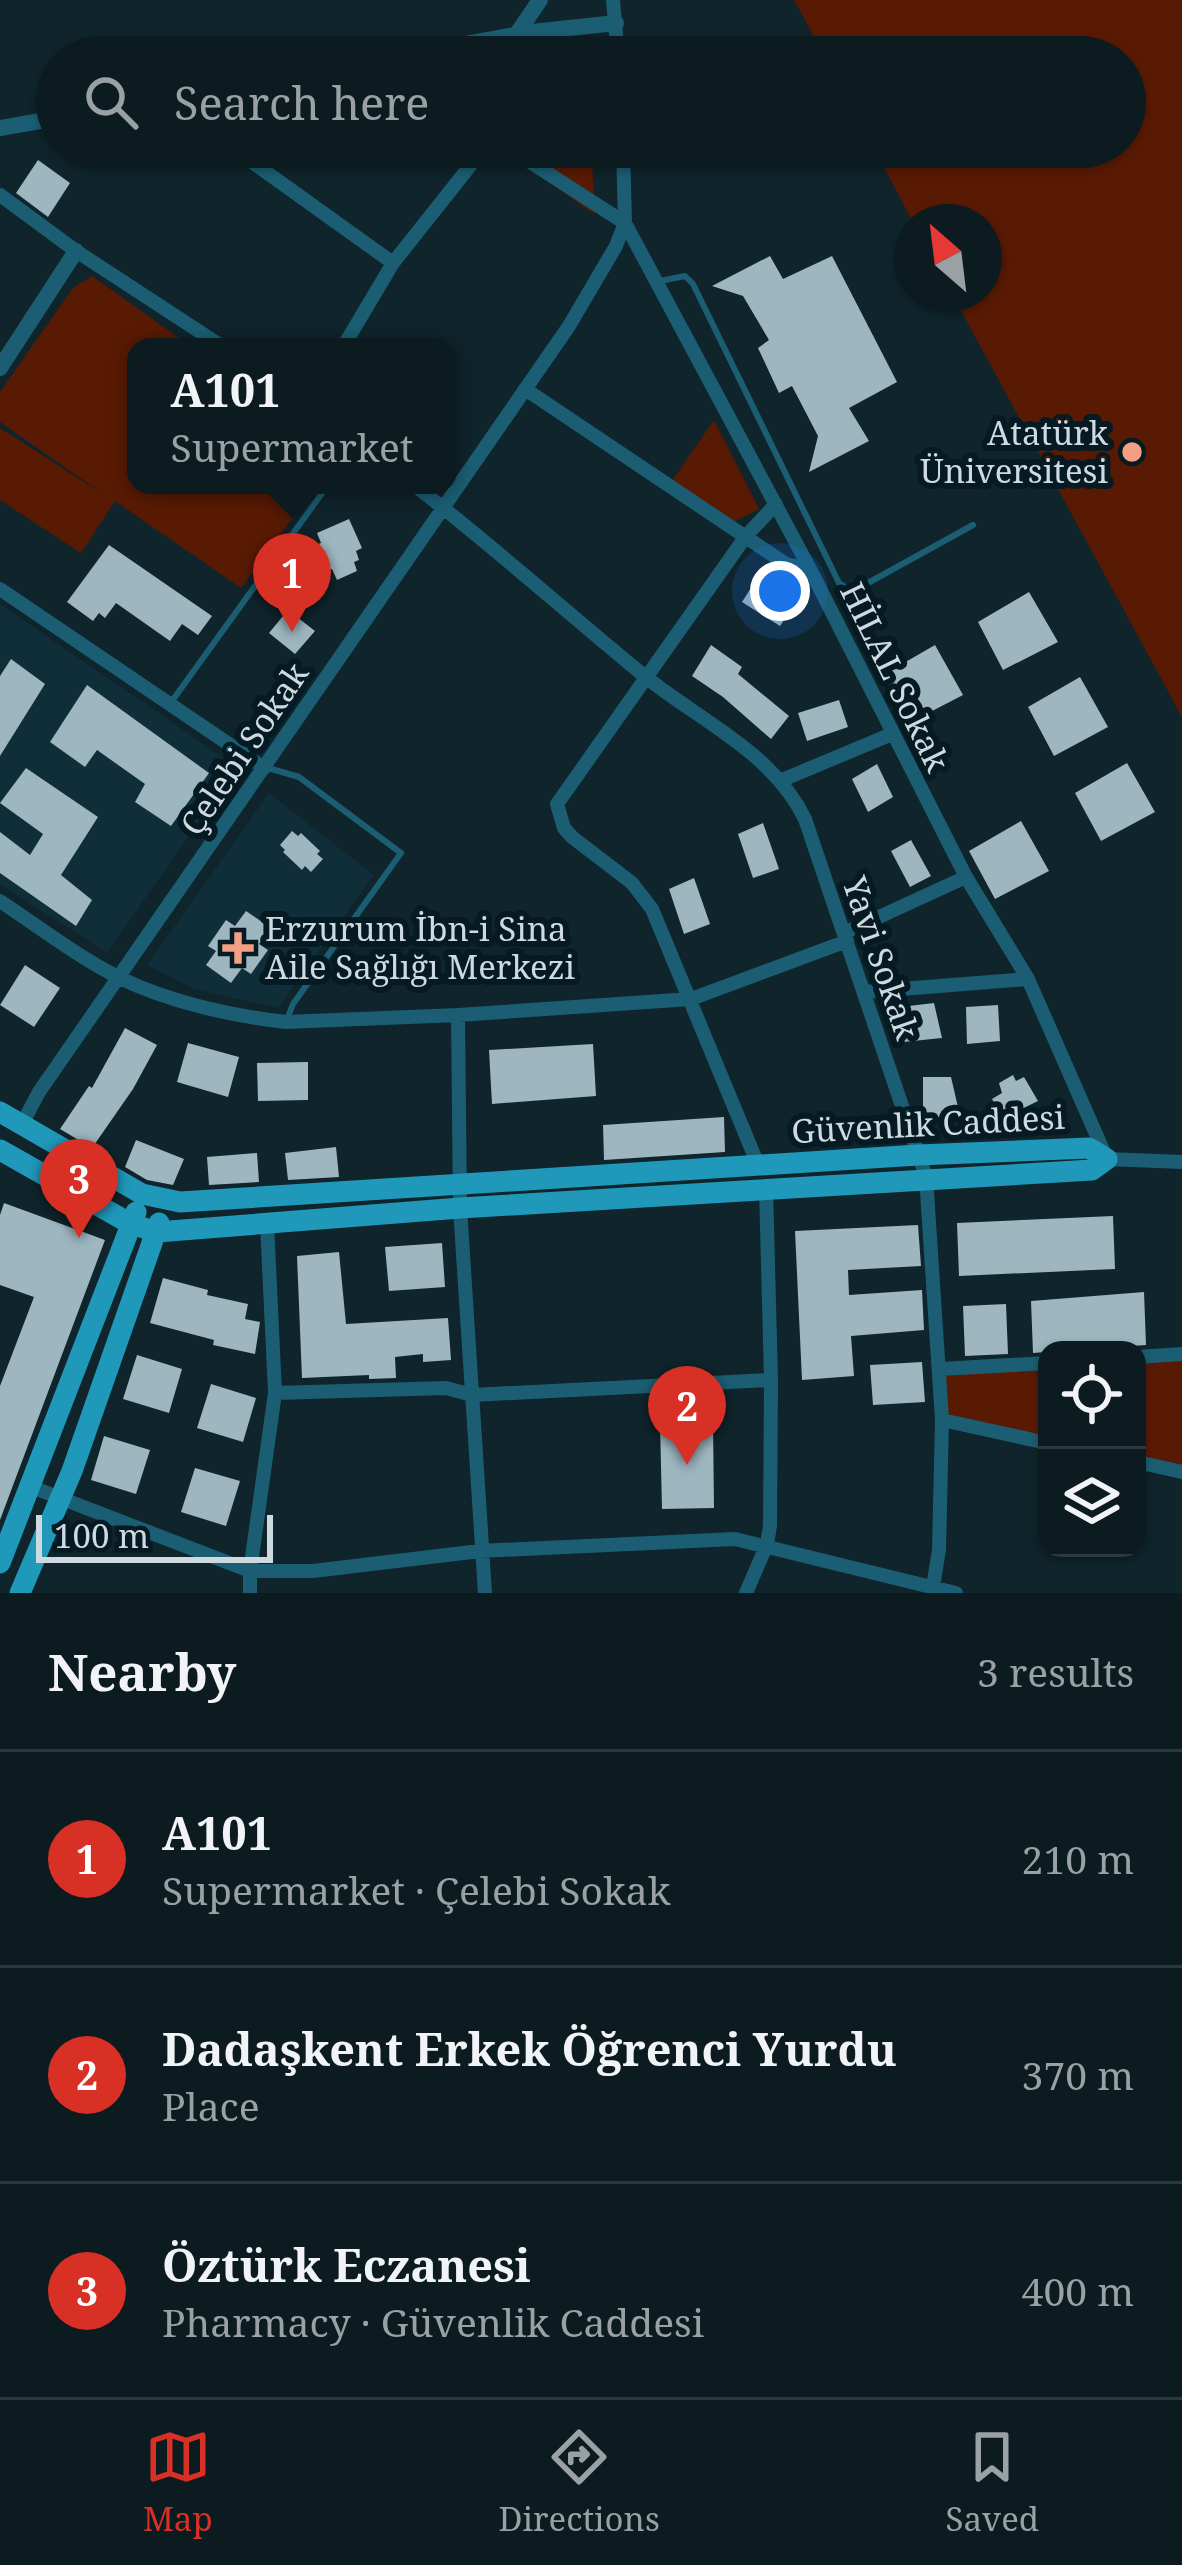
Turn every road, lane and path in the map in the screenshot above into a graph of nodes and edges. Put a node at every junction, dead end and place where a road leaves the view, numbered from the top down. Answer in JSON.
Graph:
{"nodes":[{"id":1,"x":540,"y":0,"type":"edge"},
{"id":2,"x":613,"y":0,"type":"edge"},
{"id":3,"x":616,"y":23,"type":"junction"},
{"id":4,"x":516,"y":35,"type":"junction"},
{"id":5,"x":511,"y":36,"type":"edge"},
{"id":6,"x":617,"y":36,"type":"edge"},
{"id":7,"x":36,"y":122,"type":"edge"},
{"id":8,"x":0,"y":128,"type":"edge"},
{"id":9,"x":260,"y":168,"type":"edge"},
{"id":10,"x":468,"y":168,"type":"edge"},
{"id":11,"x":540,"y":168,"type":"edge"},
{"id":12,"x":624,"y":168,"type":"edge"},
{"id":13,"x":0,"y":194,"type":"edge"},
{"id":14,"x":625,"y":223,"type":"junction"},
{"id":15,"x":76,"y":251,"type":"junction"},
{"id":16,"x":392,"y":263,"type":"junction"},
{"id":17,"x":657,"y":282,"type":"junction"},
{"id":18,"x":209,"y":338,"type":"edge"},
{"id":19,"x":348,"y":338,"type":"edge"},
{"id":20,"x":0,"y":368,"type":"edge"},
{"id":21,"x":525,"y":389,"type":"junction"},
{"id":22,"x":457,"y":486,"type":"edge"},
{"id":23,"x":322,"y":494,"type":"edge"},
{"id":24,"x":425,"y":494,"type":"edge"},
{"id":25,"x":451,"y":494,"type":"edge"},
{"id":26,"x":776,"y":504,"type":"junction"},
{"id":27,"x":442,"y":507,"type":"junction"},
{"id":28,"x":973,"y":525,"type":"dead end"},
{"id":29,"x":746,"y":536,"type":"junction"},
{"id":30,"x":810,"y":569,"type":"junction"},
{"id":31,"x":0,"y":589,"type":"edge"},
{"id":32,"x":646,"y":678,"type":"junction"},
{"id":33,"x":170,"y":704,"type":"junction"},
{"id":34,"x":892,"y":734,"type":"junction"},
{"id":35,"x":264,"y":768,"type":"junction"},
{"id":36,"x":782,"y":780,"type":"junction"},
{"id":37,"x":966,"y":877,"type":"junction"},
{"id":38,"x":0,"y":901,"type":"edge"},
{"id":39,"x":846,"y":937,"type":"junction"},
{"id":40,"x":119,"y":978,"type":"junction"},
{"id":41,"x":1028,"y":979,"type":"junction"},
{"id":42,"x":864,"y":992,"type":"junction"},
{"id":43,"x":691,"y":999,"type":"junction"},
{"id":44,"x":458,"y":1015,"type":"junction"},
{"id":45,"x":286,"y":1022,"type":"junction"},
{"id":46,"x":0,"y":1112,"type":"edge"},
{"id":47,"x":21,"y":1126,"type":"junction"},
{"id":48,"x":0,"y":1148,"type":"edge"},
{"id":49,"x":918,"y":1155,"type":"junction"},
{"id":50,"x":1107,"y":1159,"type":"junction"},
{"id":51,"x":1182,"y":1162,"type":"edge"},
{"id":52,"x":926,"y":1177,"type":"junction"},
{"id":53,"x":762,"y":1178,"type":"junction"},
{"id":54,"x":462,"y":1183,"type":"junction"},
{"id":55,"x":142,"y":1194,"type":"junction"},
{"id":56,"x":165,"y":1201,"type":"junction"},
{"id":57,"x":460,"y":1208,"type":"junction"},
{"id":58,"x":267,"y":1223,"type":"junction"},
{"id":59,"x":131,"y":1224,"type":"junction"},
{"id":60,"x":157,"y":1232,"type":"junction"},
{"id":61,"x":1182,"y":1354,"type":"edge"},
{"id":62,"x":1146,"y":1356,"type":"edge"},
{"id":63,"x":1038,"y":1364,"type":"edge"},
{"id":64,"x":940,"y":1369,"type":"junction"},
{"id":65,"x":771,"y":1380,"type":"junction"},
{"id":66,"x":275,"y":1393,"type":"junction"},
{"id":67,"x":472,"y":1394,"type":"junction"},
{"id":68,"x":942,"y":1420,"type":"junction"},
{"id":69,"x":1038,"y":1441,"type":"edge"},
{"id":70,"x":1146,"y":1464,"type":"edge"},
{"id":71,"x":1182,"y":1472,"type":"edge"},
{"id":72,"x":28,"y":1486,"type":"junction"},
{"id":73,"x":61,"y":1498,"type":"junction"},
{"id":74,"x":767,"y":1544,"type":"junction"},
{"id":75,"x":480,"y":1551,"type":"junction"},
{"id":76,"x":0,"y":1563,"type":"edge"},
{"id":77,"x":250,"y":1570,"type":"junction"},
{"id":78,"x":933,"y":1590,"type":"edge"},
{"id":79,"x":20,"y":1593,"type":"edge"},
{"id":80,"x":250,"y":1593,"type":"edge"},
{"id":81,"x":485,"y":1593,"type":"edge"},
{"id":82,"x":746,"y":1593,"type":"edge"},
{"id":83,"x":956,"y":1593,"type":"edge"}],
"edges":[{"from":1,"to":4,"type":"street"},
{"from":2,"to":3,"type":"street"},
{"from":3,"to":4,"type":"street"},
{"from":3,"to":6,"type":"street"},
{"from":4,"to":5,"type":"street"},
{"from":7,"to":8,"type":"street"},
{"from":9,"to":16,"type":"street"},
{"from":10,"to":16,"type":"street"},
{"from":11,"to":14,"type":"street"},
{"from":12,"to":14,"type":"street","name":"Çelebi Sokak"},
{"from":13,"to":15,"type":"street"},
{"from":14,"to":17,"type":"street","name":"HİLAL Sokak"},
{"from":14,"to":21,"type":"street","name":"Çelebi Sokak"},
{"from":15,"to":18,"type":"street"},
{"from":15,"to":20,"type":"street"},
{"from":16,"to":19,"type":"street"},
{"from":17,"to":26,"type":"street","name":"HİLAL Sokak"},
{"from":17,"to":28,"type":"lane"},
{"from":21,"to":22,"type":"street","name":"Çelebi Sokak"},
{"from":21,"to":29,"type":"street"},
{"from":23,"to":33,"type":"lane"},
{"from":24,"to":27,"type":"street","name":"Yavi Sokak"},
{"from":25,"to":27,"type":"street","name":"Çelebi Sokak"},
{"from":26,"to":29,"type":"street"},
{"from":26,"to":30,"type":"street","name":"HİLAL Sokak"},
{"from":27,"to":32,"type":"street","name":"Yavi Sokak"},
{"from":27,"to":35,"type":"street","name":"Çelebi Sokak"},
{"from":29,"to":30,"type":"street"},
{"from":29,"to":32,"type":"street"},
{"from":30,"to":34,"type":"street","name":"HİLAL Sokak"},
{"from":31,"to":33,"type":"street"},
{"from":32,"to":36,"type":"street","name":"Yavi Sokak"},
{"from":32,"to":43,"type":"street"},
{"from":33,"to":35,"type":"street"},
{"from":34,"to":36,"type":"street"},
{"from":34,"to":37,"type":"street","name":"HİLAL Sokak"},
{"from":35,"to":40,"type":"street","name":"Çelebi Sokak"},
{"from":35,"to":45,"type":"lane"},
{"from":36,"to":39,"type":"street","name":"Yavi Sokak"},
{"from":37,"to":39,"type":"street"},
{"from":37,"to":41,"type":"street","name":"HİLAL Sokak"},
{"from":38,"to":40,"type":"street"},
{"from":39,"to":42,"type":"street","name":"Yavi Sokak"},
{"from":39,"to":43,"type":"street"},
{"from":40,"to":45,"type":"street"},
{"from":40,"to":47,"type":"street","name":"Çelebi Sokak"},
{"from":41,"to":42,"type":"street"},
{"from":41,"to":50,"type":"street","name":"HİLAL Sokak"},
{"from":42,"to":49,"type":"street","name":"Yavi Sokak"},
{"from":43,"to":44,"type":"street"},
{"from":43,"to":53,"type":"street"},
{"from":44,"to":45,"type":"street"},
{"from":44,"to":54,"type":"street"},
{"from":46,"to":47,"type":"main road","name":"Güvenlik Caddesi"},
{"from":47,"to":48,"type":"street"},
{"from":47,"to":55,"type":"main road","name":"Güvenlik Caddesi"},
{"from":48,"to":59,"type":"main road","name":"Güvenlik Caddesi"},
{"from":49,"to":50,"type":"main road","name":"Güvenlik Caddesi"},
{"from":49,"to":52,"type":"street","name":"Yavi Sokak"},
{"from":49,"to":53,"type":"main road","name":"Güvenlik Caddesi"},
{"from":50,"to":51,"type":"street"},
{"from":50,"to":52,"type":"main road","name":"Güvenlik Caddesi"},
{"from":52,"to":53,"type":"main road","name":"Güvenlik Caddesi"},
{"from":52,"to":64,"type":"street","name":"Yavi Sokak"},
{"from":53,"to":54,"type":"main road","name":"Güvenlik Caddesi"},
{"from":53,"to":57,"type":"main road","name":"Güvenlik Caddesi"},
{"from":53,"to":65,"type":"street"},
{"from":54,"to":56,"type":"main road","name":"Güvenlik Caddesi"},
{"from":54,"to":57,"type":"street"},
{"from":55,"to":56,"type":"main road","name":"Güvenlik Caddesi"},
{"from":55,"to":59,"type":"main road"},
{"from":56,"to":60,"type":"main road"},
{"from":57,"to":58,"type":"main road","name":"Güvenlik Caddesi"},
{"from":57,"to":67,"type":"street"},
{"from":58,"to":60,"type":"main road","name":"Güvenlik Caddesi"},
{"from":58,"to":66,"type":"street"},
{"from":59,"to":60,"type":"main road","name":"Güvenlik Caddesi"},
{"from":59,"to":72,"type":"main road"},
{"from":60,"to":73,"type":"main road"},
{"from":61,"to":62,"type":"street"},
{"from":63,"to":64,"type":"street"},
{"from":64,"to":68,"type":"street","name":"Yavi Sokak"},
{"from":65,"to":67,"type":"street"},
{"from":65,"to":74,"type":"street"},
{"from":66,"to":67,"type":"street"},
{"from":66,"to":77,"type":"street"},
{"from":67,"to":75,"type":"street"},
{"from":68,"to":69,"type":"street"},
{"from":68,"to":78,"type":"street","name":"Yavi Sokak"},
{"from":70,"to":71,"type":"street"},
{"from":72,"to":73,"type":"street"},
{"from":72,"to":76,"type":"main road"},
{"from":73,"to":77,"type":"street"},
{"from":73,"to":79,"type":"main road"},
{"from":74,"to":75,"type":"street"},
{"from":74,"to":78,"type":"street"},
{"from":74,"to":82,"type":"street"},
{"from":75,"to":77,"type":"street"},
{"from":75,"to":81,"type":"street"},
{"from":77,"to":80,"type":"street"},
{"from":78,"to":83,"type":"street"}]}
